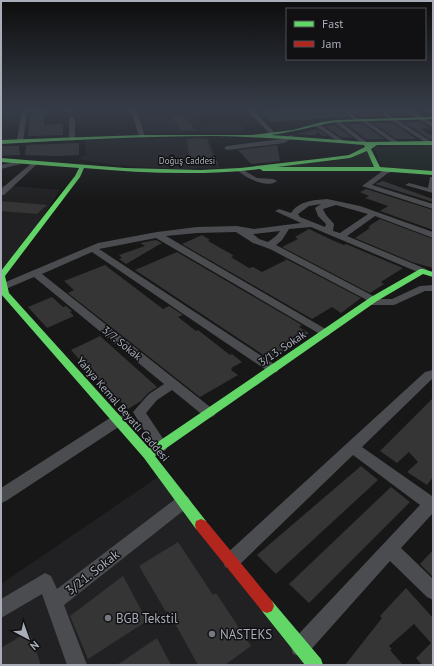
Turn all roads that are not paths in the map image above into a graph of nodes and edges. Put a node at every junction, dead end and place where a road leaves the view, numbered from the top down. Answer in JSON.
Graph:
{"nodes":[{"id":1,"x":70,"y":139,"type":"edge"},
{"id":2,"x":286,"y":139,"type":"edge"},
{"id":3,"x":324,"y":139,"type":"edge"},
{"id":4,"x":338,"y":139,"type":"edge"},
{"id":5,"x":358,"y":139,"type":"edge"},
{"id":6,"x":389,"y":139,"type":"edge"},
{"id":7,"x":20,"y":141,"type":"joint"},
{"id":8,"x":341,"y":141,"type":"junction"},
{"id":9,"x":1,"y":142,"type":"edge"},
{"id":10,"x":432,"y":143,"type":"edge"},
{"id":11,"x":396,"y":144,"type":"junction"},
{"id":12,"x":366,"y":146,"type":"junction"},
{"id":13,"x":227,"y":148,"type":"dead end"},
{"id":14,"x":1,"y":160,"type":"edge"},
{"id":15,"x":22,"y":162,"type":"junction"},
{"id":16,"x":35,"y":163,"type":"junction"},
{"id":17,"x":1,"y":167,"type":"edge"},
{"id":18,"x":82,"y":167,"type":"junction"},
{"id":19,"x":240,"y":170,"type":"junction"},
{"id":20,"x":386,"y":170,"type":"junction"},
{"id":21,"x":356,"y":171,"type":"dead end"},
{"id":22,"x":433,"y":173,"type":"edge"},
{"id":23,"x":433,"y":179,"type":"edge"},
{"id":24,"x":273,"y":181,"type":"dead end"},
{"id":25,"x":409,"y":185,"type":"dead end"},
{"id":26,"x":1,"y":193,"type":"edge"},
{"id":27,"x":432,"y":193,"type":"edge"},
{"id":28,"x":420,"y":203,"type":"junction"},
{"id":29,"x":346,"y":205,"type":"junction"},
{"id":30,"x":433,"y":207,"type":"edge"},
{"id":31,"x":279,"y":211,"type":"dead end"},
{"id":32,"x":373,"y":214,"type":"junction"},
{"id":33,"x":297,"y":218,"type":"junction"},
{"id":34,"x":312,"y":224,"type":"junction"},
{"id":35,"x":286,"y":227,"type":"junction"},
{"id":36,"x":243,"y":231,"type":"junction"},
{"id":37,"x":329,"y":232,"type":"junction"},
{"id":38,"x":433,"y":234,"type":"edge"},
{"id":39,"x":157,"y":235,"type":"junction"},
{"id":40,"x":341,"y":237,"type":"junction"},
{"id":41,"x":271,"y":246,"type":"junction"},
{"id":42,"x":93,"y":248,"type":"junction"},
{"id":43,"x":423,"y":271,"type":"junction"},
{"id":44,"x":35,"y":273,"type":"junction"},
{"id":45,"x":433,"y":275,"type":"edge"},
{"id":46,"x":2,"y":287,"type":"edge"},
{"id":47,"x":433,"y":288,"type":"edge"},
{"id":48,"x":372,"y":301,"type":"junction"},
{"id":49,"x":325,"y":333,"type":"junction"},
{"id":50,"x":272,"y":369,"type":"junction"},
{"id":51,"x":433,"y":374,"type":"edge"},
{"id":52,"x":173,"y":384,"type":"junction"},
{"id":53,"x":209,"y":413,"type":"junction"},
{"id":54,"x":118,"y":420,"type":"junction"},
{"id":55,"x":161,"y":446,"type":"junction"},
{"id":56,"x":352,"y":447,"type":"junction"},
{"id":57,"x":148,"y":455,"type":"junction"},
{"id":58,"x":1,"y":496,"type":"edge"},
{"id":59,"x":183,"y":502,"type":"junction"},
{"id":60,"x":432,"y":503,"type":"edge"},
{"id":61,"x":390,"y":549,"type":"junction"},
{"id":62,"x":231,"y":561,"type":"junction"},
{"id":63,"x":433,"y":591,"type":"edge"},
{"id":64,"x":54,"y":602,"type":"junction"},
{"id":65,"x":1,"y":609,"type":"edge"},
{"id":66,"x":300,"y":647,"type":"junction"},
{"id":67,"x":78,"y":665,"type":"edge"},
{"id":68,"x":315,"y":665,"type":"edge"}],
"edges":[{"from":1,"to":7,"type":"main road"},
{"from":2,"to":13,"type":"street"},
{"from":3,"to":8,"type":"main road"},
{"from":4,"to":8,"type":"street"},
{"from":5,"to":12,"type":"street"},
{"from":6,"to":11,"type":"street"},
{"from":7,"to":9,"type":"main road"},
{"from":8,"to":12,"type":"main road"},
{"from":10,"to":11,"type":"main road"},
{"from":11,"to":12,"type":"main road"},
{"from":12,"to":19,"type":"main road","name":"Doğuş Caddesi"},
{"from":12,"to":20,"type":"main road"},
{"from":14,"to":15,"type":"main road","name":"Doğuş Caddesi"},
{"from":15,"to":16,"type":"main road","name":"Doğuş Caddesi"},
{"from":15,"to":17,"type":"street"},
{"from":16,"to":18,"type":"main road","name":"Doğuş Caddesi"},
{"from":16,"to":26,"type":"street"},
{"from":18,"to":19,"type":"main road","name":"Doğuş Caddesi"},
{"from":18,"to":46,"type":"main road"},
{"from":19,"to":20,"type":"main road"},
{"from":19,"to":24,"type":"street"},
{"from":20,"to":21,"type":"street"},
{"from":20,"to":22,"type":"main road"},
{"from":20,"to":28,"type":"street"},
{"from":23,"to":27,"type":"street"},
{"from":25,"to":27,"type":"street"},
{"from":27,"to":28,"type":"street"},
{"from":28,"to":30,"type":"street"},
{"from":29,"to":32,"type":"street"},
{"from":29,"to":33,"type":"street"},
{"from":29,"to":37,"type":"street"},
{"from":31,"to":33,"type":"street"},
{"from":32,"to":38,"type":"street"},
{"from":32,"to":40,"type":"street"},
{"from":33,"to":34,"type":"street"},
{"from":34,"to":35,"type":"street"},
{"from":34,"to":37,"type":"street"},
{"from":35,"to":36,"type":"street"},
{"from":35,"to":41,"type":"street"},
{"from":36,"to":39,"type":"street"},
{"from":36,"to":41,"type":"street"},
{"from":37,"to":40,"type":"street"},
{"from":39,"to":42,"type":"street"},
{"from":39,"to":49,"type":"street"},
{"from":40,"to":43,"type":"street"},
{"from":41,"to":48,"type":"street"},
{"from":42,"to":44,"type":"street"},
{"from":42,"to":50,"type":"street"},
{"from":43,"to":45,"type":"main road"},
{"from":43,"to":48,"type":"main road","name":"3/13. Sokak"},
{"from":44,"to":46,"type":"street"},
{"from":44,"to":52,"type":"street","name":"3/7. Sokak"},
{"from":46,"to":54,"type":"main road","name":"Yahya Kemal Beyatlı Caddesi"},
{"from":47,"to":48,"type":"street"},
{"from":48,"to":49,"type":"main road","name":"3/13. Sokak"},
{"from":49,"to":50,"type":"main road","name":"3/13. Sokak"},
{"from":50,"to":53,"type":"main road","name":"3/13. Sokak"},
{"from":51,"to":56,"type":"street"},
{"from":52,"to":53,"type":"street","name":"3/7. Sokak"},
{"from":52,"to":55,"type":"street"},
{"from":53,"to":55,"type":"main road","name":"3/13. Sokak"},
{"from":54,"to":57,"type":"main road","name":"Yahya Kemal Beyatlı Caddesi"},
{"from":54,"to":58,"type":"street"},
{"from":55,"to":57,"type":"main road","name":"3/13. Sokak"},
{"from":56,"to":60,"type":"street"},
{"from":56,"to":62,"type":"street"},
{"from":57,"to":59,"type":"main road","name":"Yahya Kemal Beyatlı Caddesi"},
{"from":59,"to":62,"type":"main road","name":"Yahya Kemal Beyatlı Caddesi"},
{"from":59,"to":64,"type":"street","name":"3/21. Sokak"},
{"from":60,"to":61,"type":"street"},
{"from":61,"to":63,"type":"street"},
{"from":61,"to":66,"type":"street"},
{"from":62,"to":66,"type":"main road","name":"Yahya Kemal Beyatlı Caddesi"},
{"from":64,"to":65,"type":"street"},
{"from":64,"to":67,"type":"street","name":"3/21. Sokak"},
{"from":66,"to":68,"type":"main road","name":"Yahya Kemal Beyatlı Caddesi"}]}
